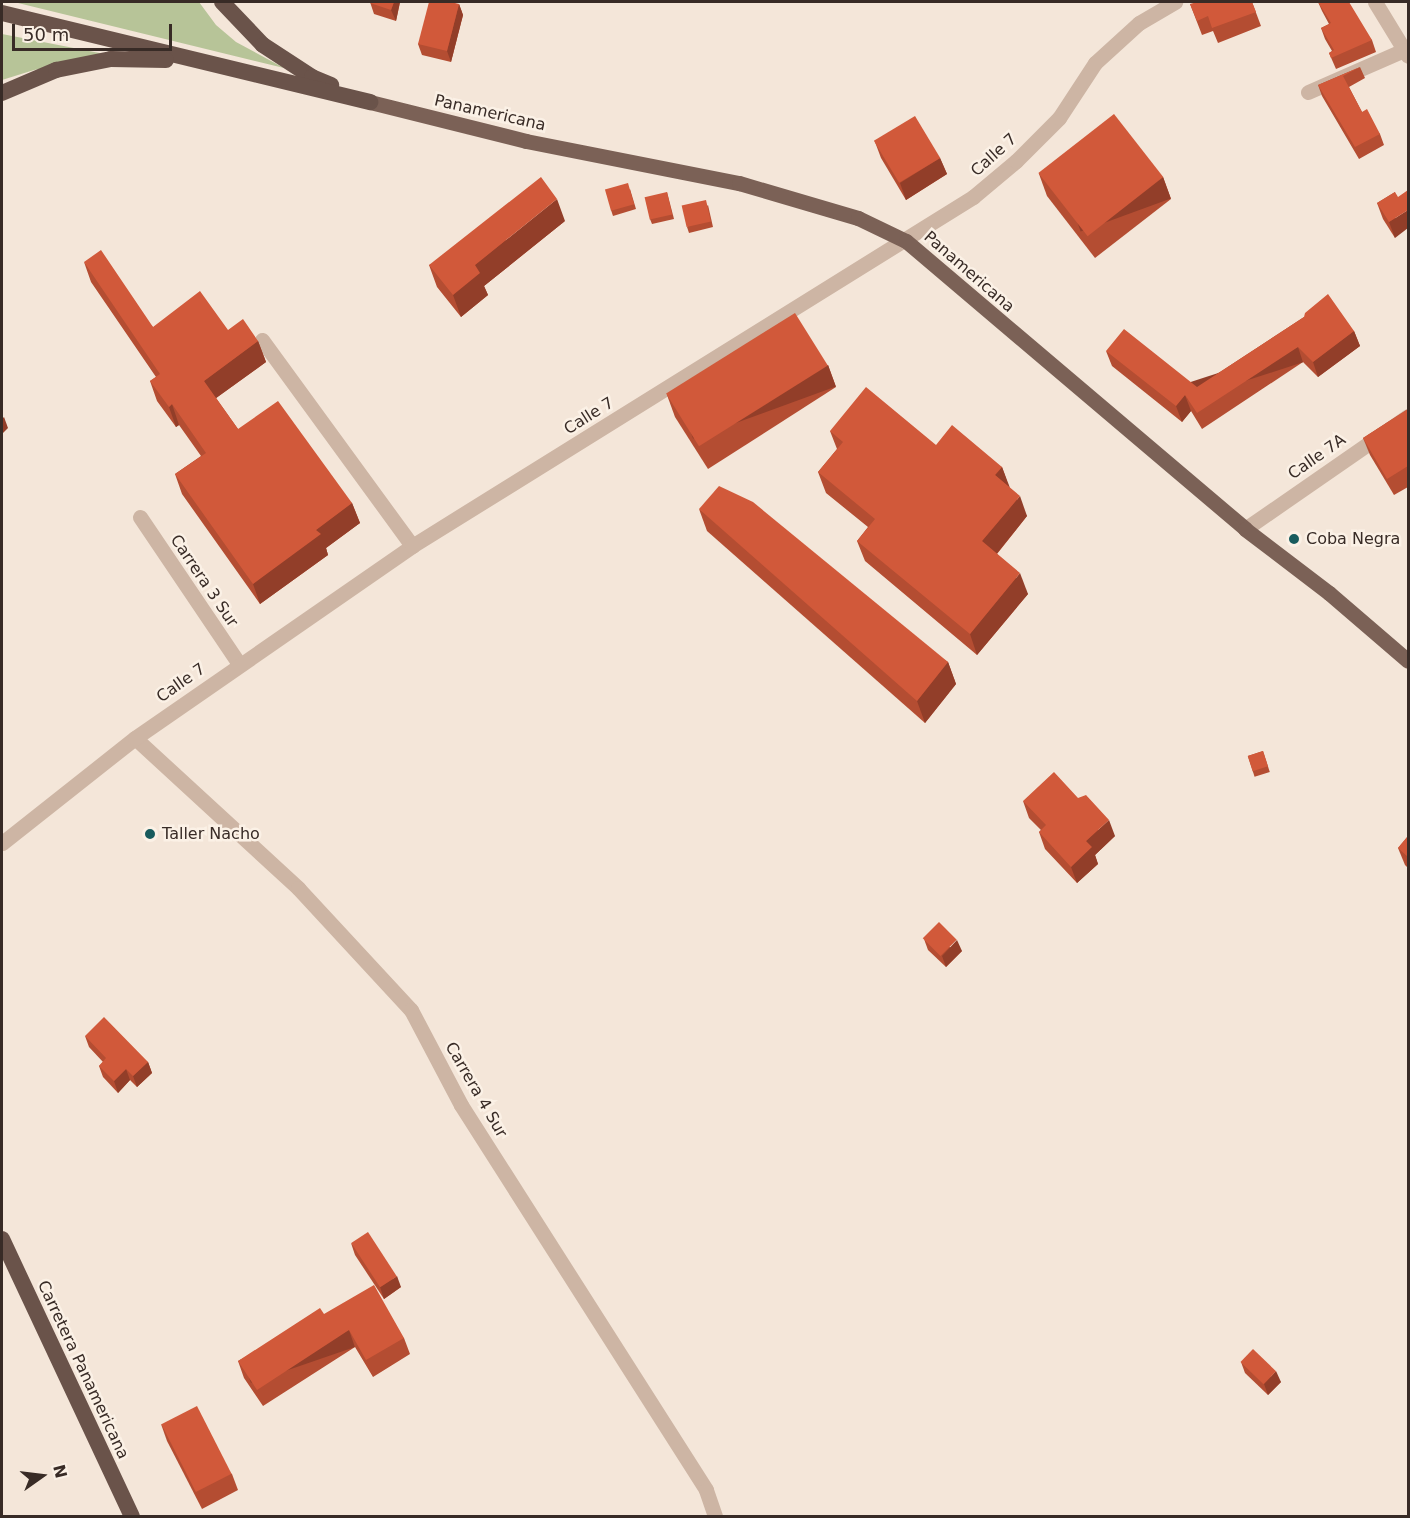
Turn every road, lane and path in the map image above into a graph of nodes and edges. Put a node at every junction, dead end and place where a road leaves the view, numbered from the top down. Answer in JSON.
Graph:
{"nodes":[{"id":1,"x":222,"y":2,"type":"edge"},
{"id":2,"x":1175,"y":2,"type":"edge"},
{"id":3,"x":1375,"y":2,"type":"edge"},
{"id":4,"x":2,"y":13,"type":"edge"},
{"id":5,"x":1406,"y":53,"type":"edge"},
{"id":6,"x":225,"y":67,"type":"junction"},
{"id":7,"x":1308,"y":92,"type":"dead end"},
{"id":8,"x":2,"y":93,"type":"edge"},
{"id":9,"x":370,"y":102,"type":"junction"},
{"id":10,"x":906,"y":241,"type":"junction"},
{"id":11,"x":262,"y":340,"type":"dead end"},
{"id":12,"x":1408,"y":416,"type":"edge"},
{"id":13,"x":140,"y":517,"type":"dead end"},
{"id":14,"x":1245,"y":529,"type":"junction"},
{"id":15,"x":412,"y":546,"type":"junction"},
{"id":16,"x":1408,"y":661,"type":"edge"},
{"id":17,"x":239,"y":664,"type":"junction"},
{"id":18,"x":135,"y":738,"type":"junction"},
{"id":19,"x":2,"y":843,"type":"edge"},
{"id":20,"x":2,"y":1239,"type":"edge"},
{"id":21,"x":132,"y":1516,"type":"edge"},
{"id":22,"x":715,"y":1516,"type":"edge"}],
"edges":[{"from":1,"to":9,"type":"highway","name":"Panamericana"},
{"from":2,"to":10,"type":"street","name":"Calle 7"},
{"from":3,"to":5,"type":"street"},
{"from":4,"to":6,"type":"highway","name":"Panamericana"},
{"from":5,"to":7,"type":"street"},
{"from":6,"to":8,"type":"highway"},
{"from":6,"to":9,"type":"highway","name":"Panamericana"},
{"from":9,"to":10,"type":"main road","name":"Panamericana"},
{"from":10,"to":14,"type":"main road","name":"Panamericana"},
{"from":10,"to":15,"type":"street","name":"Calle 7"},
{"from":11,"to":15,"type":"street"},
{"from":12,"to":14,"type":"street","name":"Calle 7A"},
{"from":13,"to":17,"type":"street","name":"Carrera 3 Sur"},
{"from":14,"to":16,"type":"main road","name":"Panamericana"},
{"from":15,"to":17,"type":"street","name":"Calle 7"},
{"from":17,"to":18,"type":"street","name":"Calle 7"},
{"from":18,"to":19,"type":"street","name":"Calle 7"},
{"from":18,"to":22,"type":"street","name":"Carrera 4 Sur"},
{"from":20,"to":21,"type":"highway","name":"Carretera Panamericana"}]}
